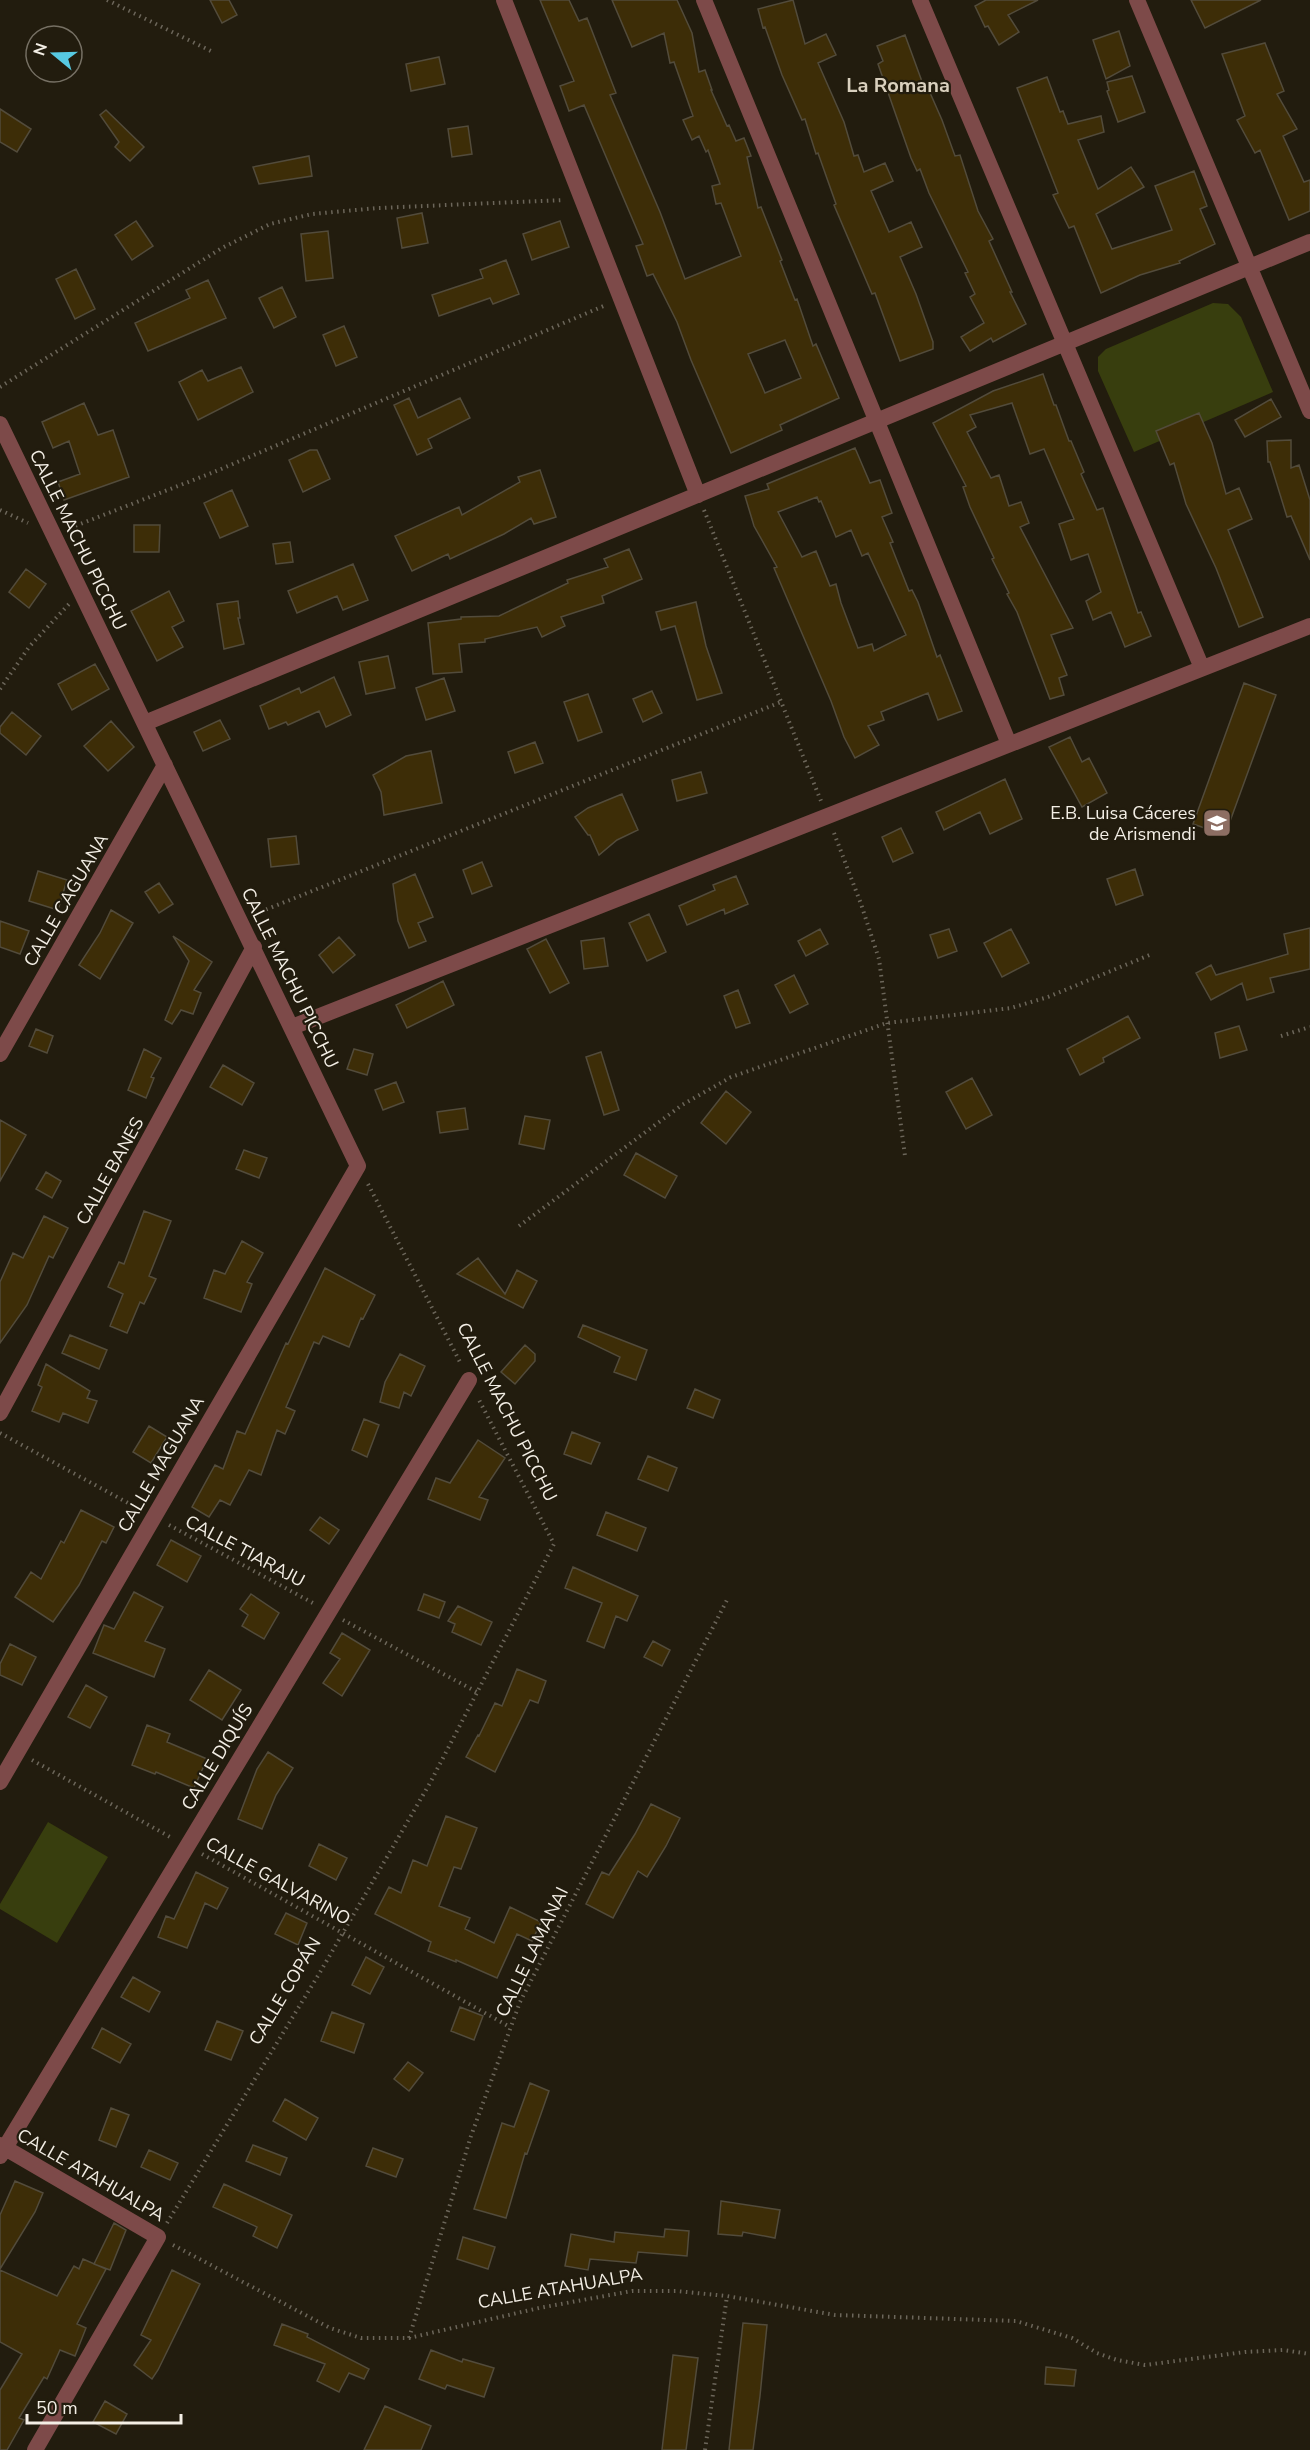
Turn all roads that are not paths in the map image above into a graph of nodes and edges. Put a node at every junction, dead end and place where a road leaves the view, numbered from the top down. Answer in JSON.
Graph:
{"nodes":[{"id":1,"x":504,"y":0,"type":"edge"},
{"id":2,"x":704,"y":0,"type":"edge"},
{"id":3,"x":920,"y":0,"type":"edge"},
{"id":4,"x":1137,"y":0,"type":"edge"},
{"id":5,"x":1310,"y":242,"type":"edge"},
{"id":6,"x":1249,"y":267,"type":"junction"},
{"id":7,"x":1065,"y":343,"type":"junction"},
{"id":8,"x":1310,"y":411,"type":"edge"},
{"id":9,"x":877,"y":420,"type":"junction"},
{"id":10,"x":0,"y":424,"type":"edge"},
{"id":11,"x":698,"y":495,"type":"junction"},
{"id":12,"x":1310,"y":626,"type":"edge"},
{"id":13,"x":1202,"y":668,"type":"junction"},
{"id":14,"x":145,"y":723,"type":"junction"},
{"id":15,"x":1009,"y":744,"type":"junction"},
{"id":16,"x":165,"y":765,"type":"junction"},
{"id":17,"x":254,"y":947,"type":"junction"},
{"id":18,"x":292,"y":1027,"type":"junction"},
{"id":19,"x":0,"y":1054,"type":"edge"},
{"id":20,"x":358,"y":1166,"type":"joint"},
{"id":21,"x":469,"y":1380,"type":"road end"},
{"id":22,"x":0,"y":1413,"type":"edge"},
{"id":23,"x":0,"y":1782,"type":"edge"},
{"id":24,"x":2,"y":2149,"type":"edge"},
{"id":25,"x":35,"y":2450,"type":"edge"}],
"edges":[{"from":1,"to":11,"type":"street"},
{"from":2,"to":9,"type":"street"},
{"from":3,"to":7,"type":"street"},
{"from":4,"to":6,"type":"street"},
{"from":5,"to":6,"type":"street"},
{"from":6,"to":7,"type":"street"},
{"from":6,"to":8,"type":"street"},
{"from":7,"to":9,"type":"street"},
{"from":7,"to":13,"type":"street"},
{"from":9,"to":11,"type":"street"},
{"from":9,"to":15,"type":"street"},
{"from":10,"to":14,"type":"street","name":"CALLE MACHU PICCHU"},
{"from":11,"to":14,"type":"street"},
{"from":12,"to":13,"type":"street"},
{"from":13,"to":15,"type":"street"},
{"from":14,"to":16,"type":"street","name":"CALLE MACHU PICCHU"},
{"from":15,"to":18,"type":"street"},
{"from":16,"to":17,"type":"street","name":"CALLE MACHU PICCHU"},
{"from":16,"to":19,"type":"street","name":"CALLE CAGUANA"},
{"from":17,"to":18,"type":"street","name":"CALLE MACHU PICCHU"},
{"from":17,"to":22,"type":"street","name":"CALLE BANES"},
{"from":18,"to":20,"type":"street","name":"CALLE MACHU PICCHU"},
{"from":20,"to":23,"type":"street","name":"CALLE MAGUANA"},
{"from":21,"to":24,"type":"street","name":"CALLE DIQUÍS"},
{"from":24,"to":25,"type":"street","name":"CALLE ATAHUALPA"}]}
